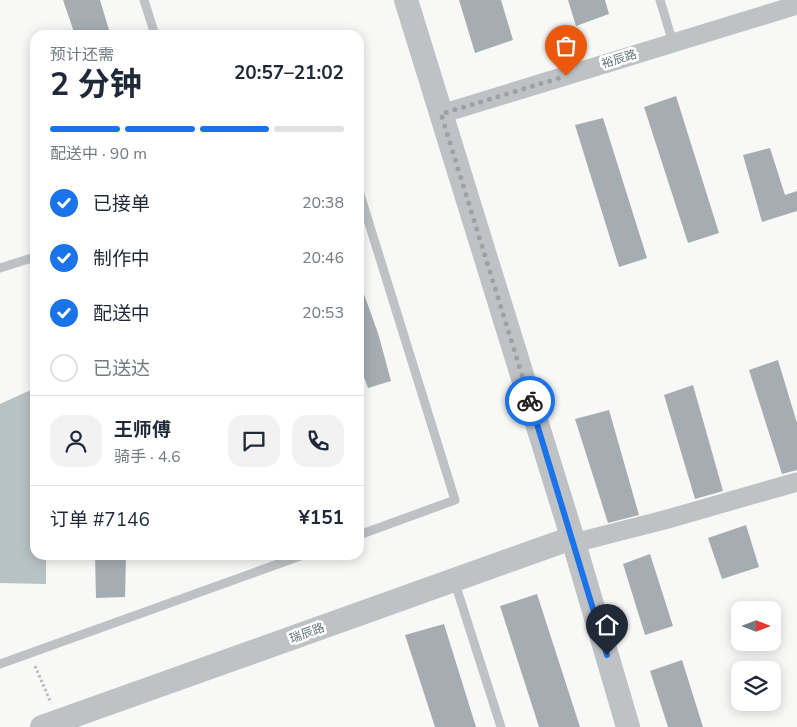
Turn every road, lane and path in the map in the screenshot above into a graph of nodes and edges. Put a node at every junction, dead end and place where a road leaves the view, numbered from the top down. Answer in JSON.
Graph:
{"nodes":[{"id":1,"x":144,"y":0,"type":"edge"},
{"id":2,"x":406,"y":0,"type":"edge"},
{"id":3,"x":660,"y":0,"type":"edge"},
{"id":4,"x":797,"y":5,"type":"edge"},
{"id":5,"x":153,"y":30,"type":"edge"},
{"id":6,"x":673,"y":43,"type":"junction"},
{"id":7,"x":441,"y":114,"type":"junction"},
{"id":8,"x":364,"y":207,"type":"edge"},
{"id":9,"x":30,"y":259,"type":"edge"},
{"id":10,"x":0,"y":268,"type":"edge"},
{"id":11,"x":797,"y":482,"type":"edge"},
{"id":12,"x":364,"y":533,"type":"edge"},
{"id":13,"x":573,"y":543,"type":"junction"},
{"id":14,"x":289,"y":560,"type":"edge"},
{"id":15,"x":456,"y":584,"type":"junction"},
{"id":16,"x":30,"y":654,"type":"junction"},
{"id":17,"x":0,"y":664,"type":"edge"},
{"id":18,"x":59,"y":725,"type":"edge"},
{"id":19,"x":501,"y":727,"type":"edge"},
{"id":20,"x":628,"y":727,"type":"edge"}],
"edges":[{"from":1,"to":5,"type":"lane"},
{"from":2,"to":7,"type":"street"},
{"from":3,"to":6,"type":"lane"},
{"from":4,"to":6,"type":"street","name":"裕辰路"},
{"from":6,"to":7,"type":"street","name":"裕辰路"},
{"from":7,"to":13,"type":"street"},
{"from":8,"to":12,"type":"lane"},
{"from":9,"to":10,"type":"lane"},
{"from":11,"to":13,"type":"street"},
{"from":13,"to":15,"type":"street","name":"瑞辰路"},
{"from":13,"to":20,"type":"street"},
{"from":14,"to":16,"type":"lane"},
{"from":15,"to":18,"type":"street","name":"瑞辰路"},
{"from":15,"to":19,"type":"lane"},
{"from":16,"to":17,"type":"lane"},
{"from":16,"to":18,"type":"path"}]}
